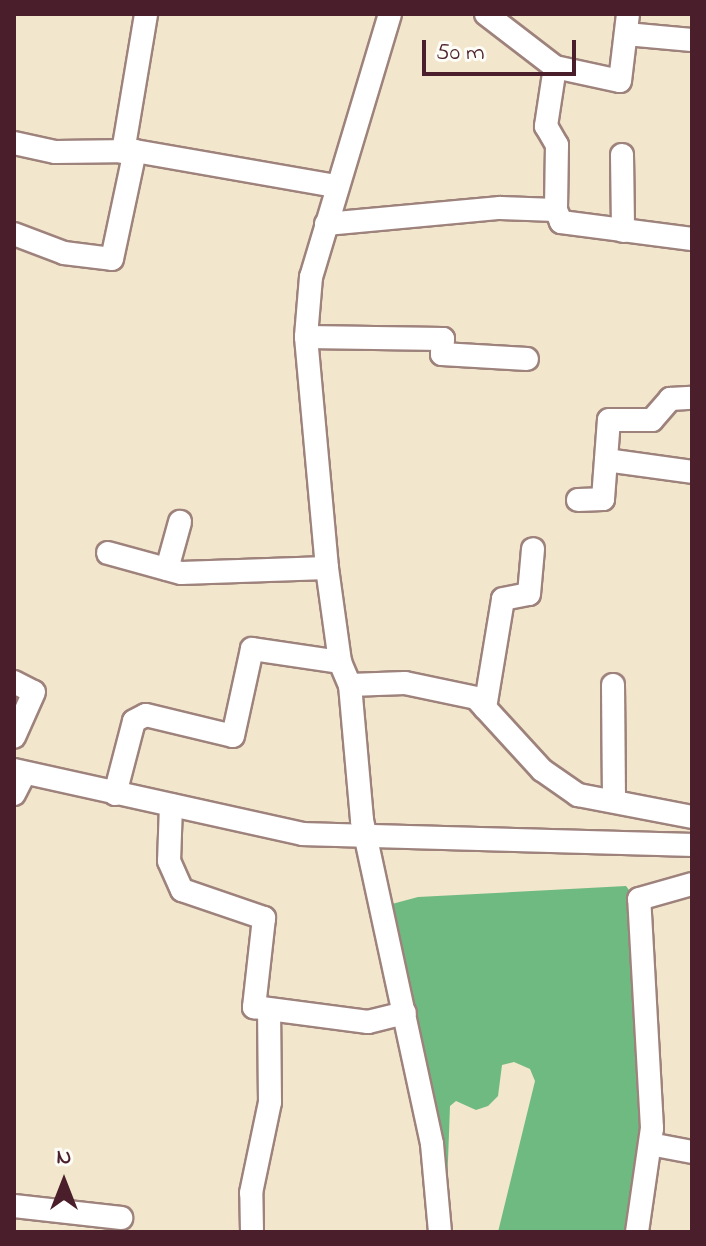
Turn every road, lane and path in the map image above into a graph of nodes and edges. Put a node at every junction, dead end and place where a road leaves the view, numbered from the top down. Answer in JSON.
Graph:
{"nodes":[{"id":1,"x":146,"y":14,"type":"edge"},
{"id":2,"x":390,"y":14,"type":"edge"},
{"id":3,"x":486,"y":14,"type":"edge"},
{"id":4,"x":627,"y":24,"type":"edge"},
{"id":5,"x":692,"y":40,"type":"edge"},
{"id":6,"x":555,"y":67,"type":"junction"},
{"id":7,"x":14,"y":146,"type":"edge"},
{"id":8,"x":129,"y":151,"type":"junction"},
{"id":9,"x":622,"y":155,"type":"dead end"},
{"id":10,"x":336,"y":186,"type":"junction"},
{"id":11,"x":556,"y":210,"type":"junction"},
{"id":12,"x":326,"y":224,"type":"junction"},
{"id":13,"x":623,"y":231,"type":"junction"},
{"id":14,"x":14,"y":234,"type":"edge"},
{"id":15,"x":692,"y":239,"type":"edge"},
{"id":16,"x":306,"y":337,"type":"junction"},
{"id":17,"x":527,"y":359,"type":"dead end"},
{"id":18,"x":692,"y":398,"type":"edge"},
{"id":19,"x":606,"y":460,"type":"junction"},
{"id":20,"x":692,"y":472,"type":"edge"},
{"id":21,"x":578,"y":500,"type":"dead end"},
{"id":22,"x":180,"y":522,"type":"dead end"},
{"id":23,"x":533,"y":549,"type":"dead end"},
{"id":24,"x":108,"y":553,"type":"dead end"},
{"id":25,"x":327,"y":568,"type":"junction"},
{"id":26,"x":167,"y":569,"type":"junction"},
{"id":27,"x":340,"y":662,"type":"junction"},
{"id":28,"x":14,"y":682,"type":"edge"},
{"id":29,"x":350,"y":685,"type":"junction"},
{"id":30,"x":613,"y":685,"type":"dead end"},
{"id":31,"x":485,"y":708,"type":"junction"},
{"id":32,"x":14,"y":737,"type":"edge"},
{"id":33,"x":17,"y":779,"type":"edge"},
{"id":34,"x":115,"y":794,"type":"junction"},
{"id":35,"x":614,"y":801,"type":"junction"},
{"id":36,"x":171,"y":805,"type":"junction"},
{"id":37,"x":692,"y":817,"type":"edge"},
{"id":38,"x":369,"y":837,"type":"junction"},
{"id":39,"x":692,"y":845,"type":"edge"},
{"id":40,"x":692,"y":855,"type":"edge"},
{"id":41,"x":692,"y":884,"type":"edge"},
{"id":42,"x":269,"y":1010,"type":"junction"},
{"id":43,"x":405,"y":1013,"type":"junction"},
{"id":44,"x":650,"y":1144,"type":"junction"},
{"id":45,"x":692,"y":1152,"type":"edge"},
{"id":46,"x":14,"y":1206,"type":"edge"},
{"id":47,"x":121,"y":1218,"type":"dead end"},
{"id":48,"x":252,"y":1232,"type":"edge"},
{"id":49,"x":440,"y":1232,"type":"edge"},
{"id":50,"x":637,"y":1232,"type":"edge"}],
"edges":[{"from":1,"to":8,"type":"street"},
{"from":2,"to":10,"type":"street"},
{"from":3,"to":6,"type":"street"},
{"from":4,"to":5,"type":"street"},
{"from":4,"to":6,"type":"street"},
{"from":6,"to":11,"type":"street"},
{"from":7,"to":8,"type":"street"},
{"from":8,"to":10,"type":"street"},
{"from":8,"to":14,"type":"street"},
{"from":9,"to":13,"type":"street"},
{"from":10,"to":12,"type":"street"},
{"from":11,"to":12,"type":"street"},
{"from":11,"to":13,"type":"street"},
{"from":12,"to":16,"type":"street"},
{"from":13,"to":15,"type":"street"},
{"from":16,"to":17,"type":"street"},
{"from":16,"to":25,"type":"street"},
{"from":18,"to":19,"type":"street"},
{"from":19,"to":20,"type":"street"},
{"from":19,"to":21,"type":"street"},
{"from":22,"to":26,"type":"street"},
{"from":23,"to":31,"type":"street"},
{"from":24,"to":26,"type":"street"},
{"from":25,"to":26,"type":"street"},
{"from":25,"to":27,"type":"street"},
{"from":27,"to":29,"type":"street"},
{"from":27,"to":34,"type":"street"},
{"from":28,"to":32,"type":"street"},
{"from":29,"to":31,"type":"street"},
{"from":29,"to":38,"type":"street"},
{"from":30,"to":35,"type":"street"},
{"from":31,"to":35,"type":"street"},
{"from":33,"to":34,"type":"street"},
{"from":34,"to":36,"type":"street"},
{"from":35,"to":37,"type":"street"},
{"from":36,"to":38,"type":"street"},
{"from":36,"to":42,"type":"street"},
{"from":38,"to":39,"type":"street"},
{"from":38,"to":43,"type":"street"},
{"from":39,"to":40,"type":"street"},
{"from":41,"to":44,"type":"street"},
{"from":42,"to":43,"type":"street"},
{"from":42,"to":48,"type":"street"},
{"from":43,"to":49,"type":"street"},
{"from":44,"to":45,"type":"street"},
{"from":44,"to":50,"type":"street"},
{"from":46,"to":47,"type":"street"}]}
